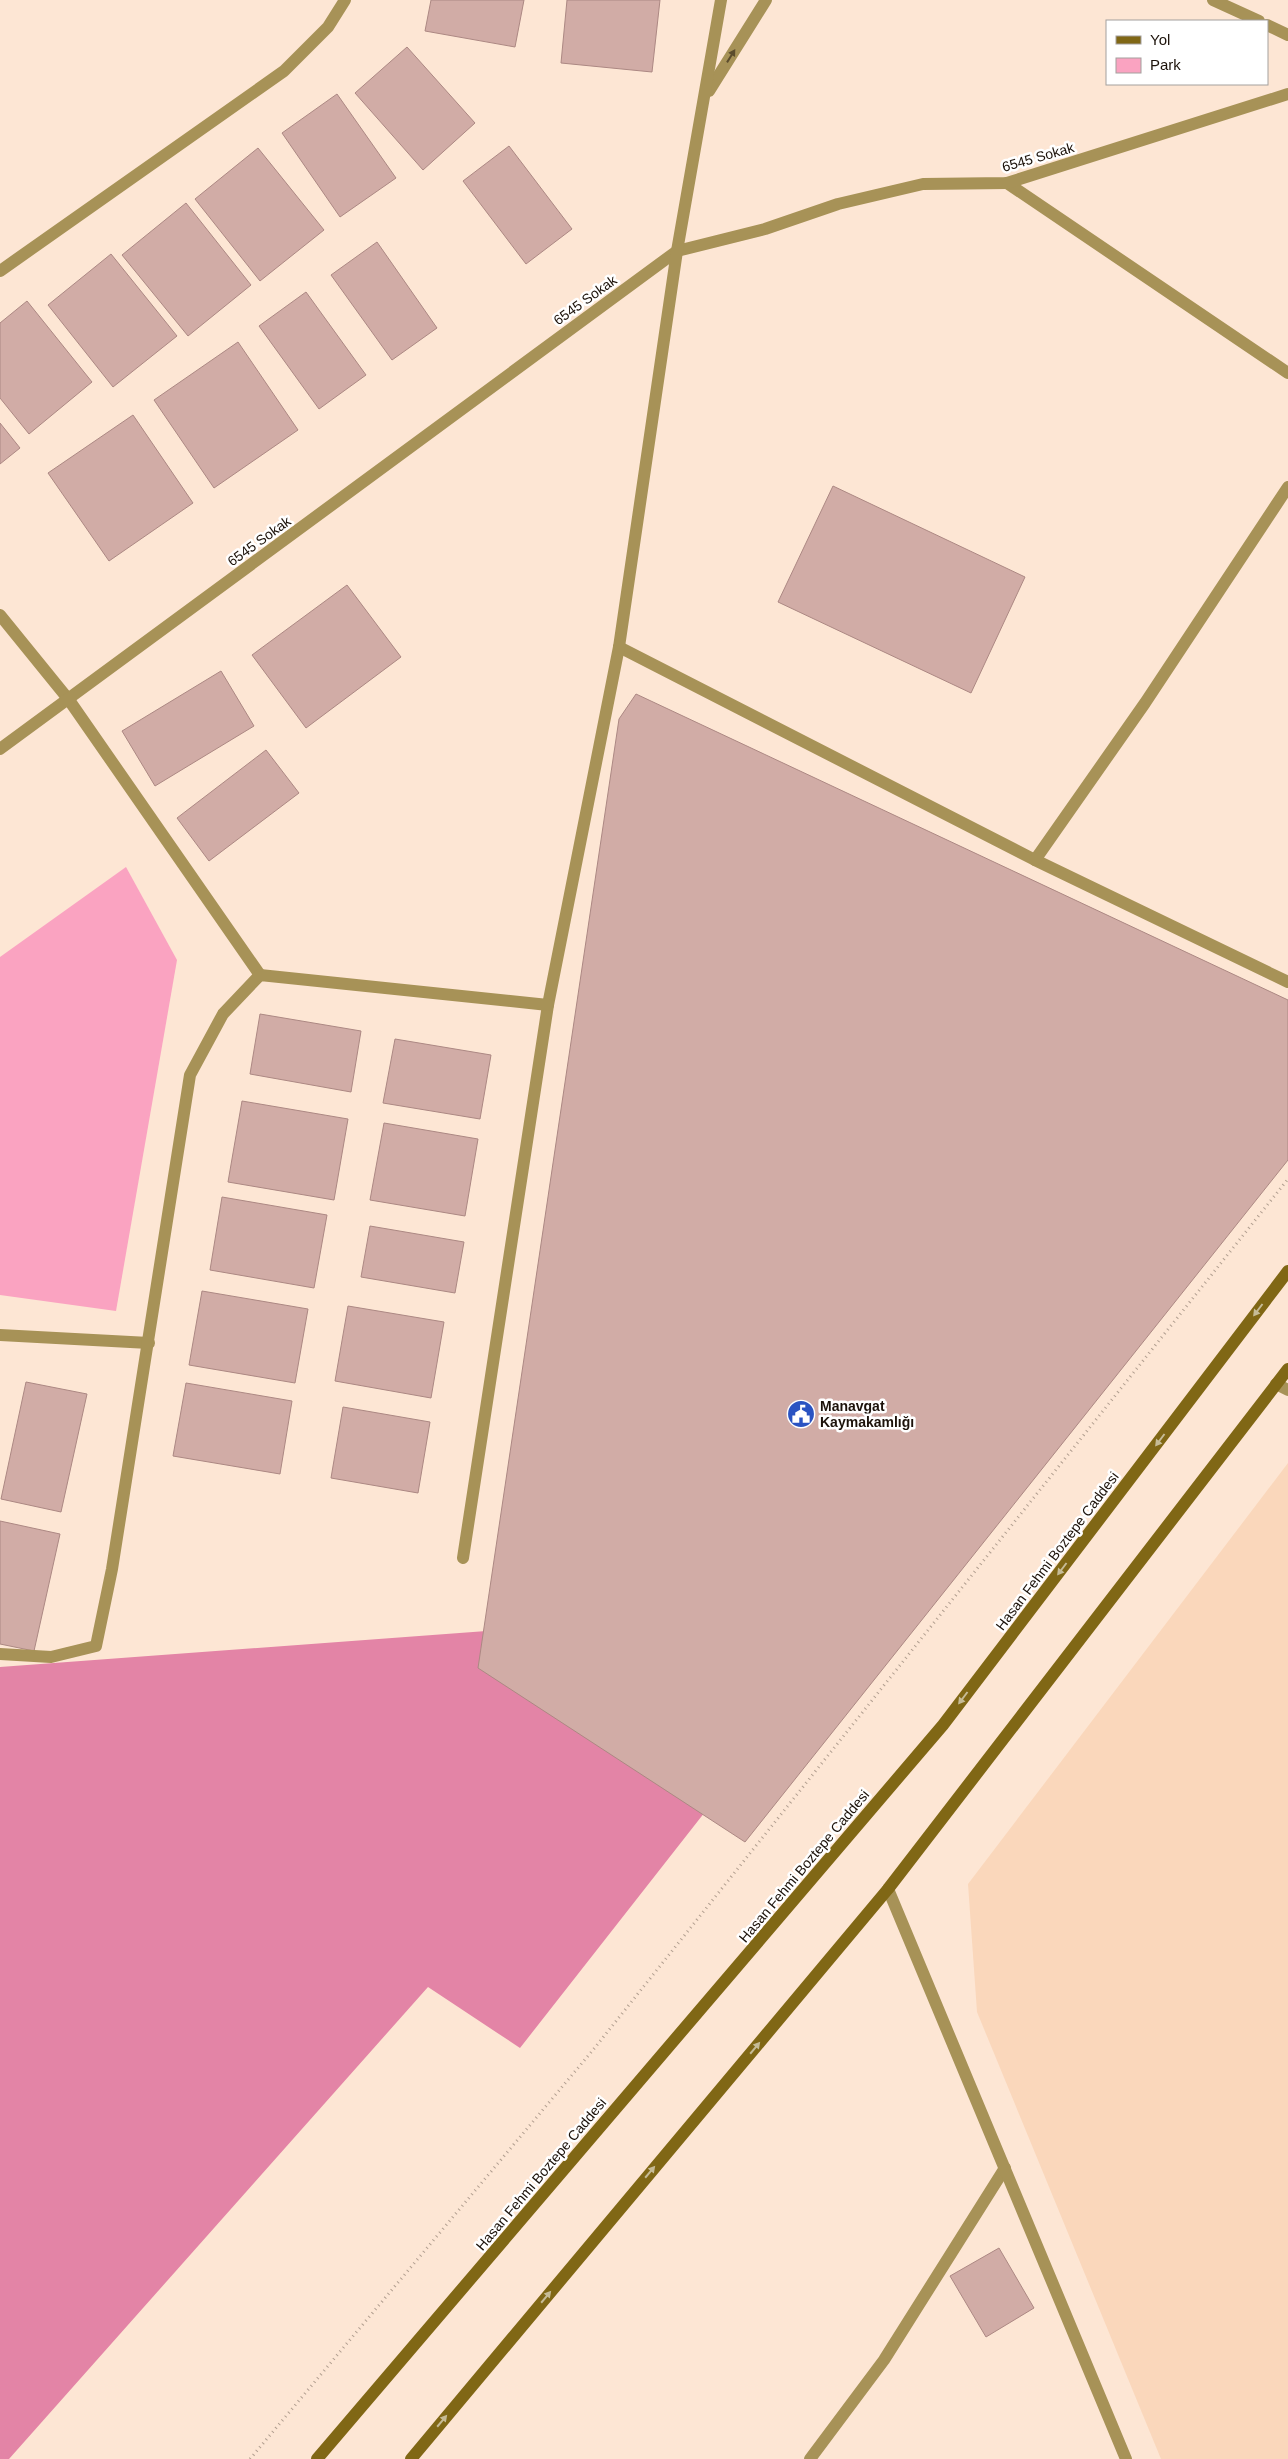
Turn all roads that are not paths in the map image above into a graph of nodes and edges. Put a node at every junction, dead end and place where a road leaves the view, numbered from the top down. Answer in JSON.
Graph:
{"nodes":[{"id":1,"x":345,"y":0,"type":"edge"},
{"id":2,"x":721,"y":0,"type":"edge"},
{"id":3,"x":766,"y":0,"type":"edge"},
{"id":4,"x":1214,"y":0,"type":"edge"},
{"id":5,"x":1257,"y":20,"type":"edge"},
{"id":6,"x":1268,"y":25,"type":"edge"},
{"id":7,"x":1288,"y":35,"type":"edge"},
{"id":8,"x":1288,"y":94,"type":"edge"},
{"id":9,"x":705,"y":97,"type":"junction"},
{"id":10,"x":1007,"y":183,"type":"junction"},
{"id":11,"x":677,"y":251,"type":"junction"},
{"id":12,"x":0,"y":271,"type":"edge"},
{"id":13,"x":1288,"y":373,"type":"edge"},
{"id":14,"x":1288,"y":487,"type":"edge"},
{"id":15,"x":0,"y":615,"type":"edge"},
{"id":16,"x":618,"y":647,"type":"junction"},
{"id":17,"x":68,"y":700,"type":"junction"},
{"id":18,"x":0,"y":749,"type":"edge"},
{"id":19,"x":1035,"y":860,"type":"junction"},
{"id":20,"x":260,"y":975,"type":"junction"},
{"id":21,"x":1288,"y":982,"type":"edge"},
{"id":22,"x":548,"y":1005,"type":"junction"},
{"id":23,"x":1288,"y":1271,"type":"edge"},
{"id":24,"x":0,"y":1335,"type":"edge"},
{"id":25,"x":149,"y":1343,"type":"junction"},
{"id":26,"x":1288,"y":1369,"type":"edge"},
{"id":27,"x":1282,"y":1387,"type":"edge"},
{"id":28,"x":463,"y":1558,"type":"dead end"},
{"id":29,"x":0,"y":1654,"type":"edge"},
{"id":30,"x":888,"y":1889,"type":"junction"},
{"id":31,"x":1005,"y":2168,"type":"junction"},
{"id":32,"x":317,"y":2459,"type":"edge"},
{"id":33,"x":411,"y":2459,"type":"edge"},
{"id":34,"x":810,"y":2459,"type":"edge"},
{"id":35,"x":1126,"y":2459,"type":"edge"}],
"edges":[{"from":1,"to":12,"type":"street"},
{"from":2,"to":9,"type":"street"},
{"from":9,"to":3,"type":"street","one_way":true},
{"from":4,"to":5,"type":"street"},
{"from":6,"to":7,"type":"street"},
{"from":8,"to":10,"type":"street","name":"6545 Sokak"},
{"from":9,"to":11,"type":"street"},
{"from":10,"to":11,"type":"street","name":"6545 Sokak"},
{"from":10,"to":13,"type":"street"},
{"from":11,"to":16,"type":"street"},
{"from":11,"to":17,"type":"street","name":"6545 Sokak"},
{"from":14,"to":19,"type":"street"},
{"from":15,"to":17,"type":"street"},
{"from":16,"to":19,"type":"street"},
{"from":16,"to":22,"type":"street"},
{"from":17,"to":18,"type":"street","name":"6545 Sokak"},
{"from":17,"to":20,"type":"street"},
{"from":19,"to":21,"type":"street"},
{"from":20,"to":22,"type":"street"},
{"from":20,"to":25,"type":"street"},
{"from":22,"to":28,"type":"street"},
{"from":23,"to":32,"type":"main road","name":"Hasan Fehmi Boztepe Caddesi","one_way":true},
{"from":24,"to":25,"type":"street"},
{"from":25,"to":29,"type":"street"},
{"from":26,"to":27,"type":"main road"},
{"from":27,"to":30,"type":"main road"},
{"from":30,"to":31,"type":"street"},
{"from":33,"to":30,"type":"main road","one_way":true},
{"from":31,"to":34,"type":"street"},
{"from":31,"to":35,"type":"street"}]}
